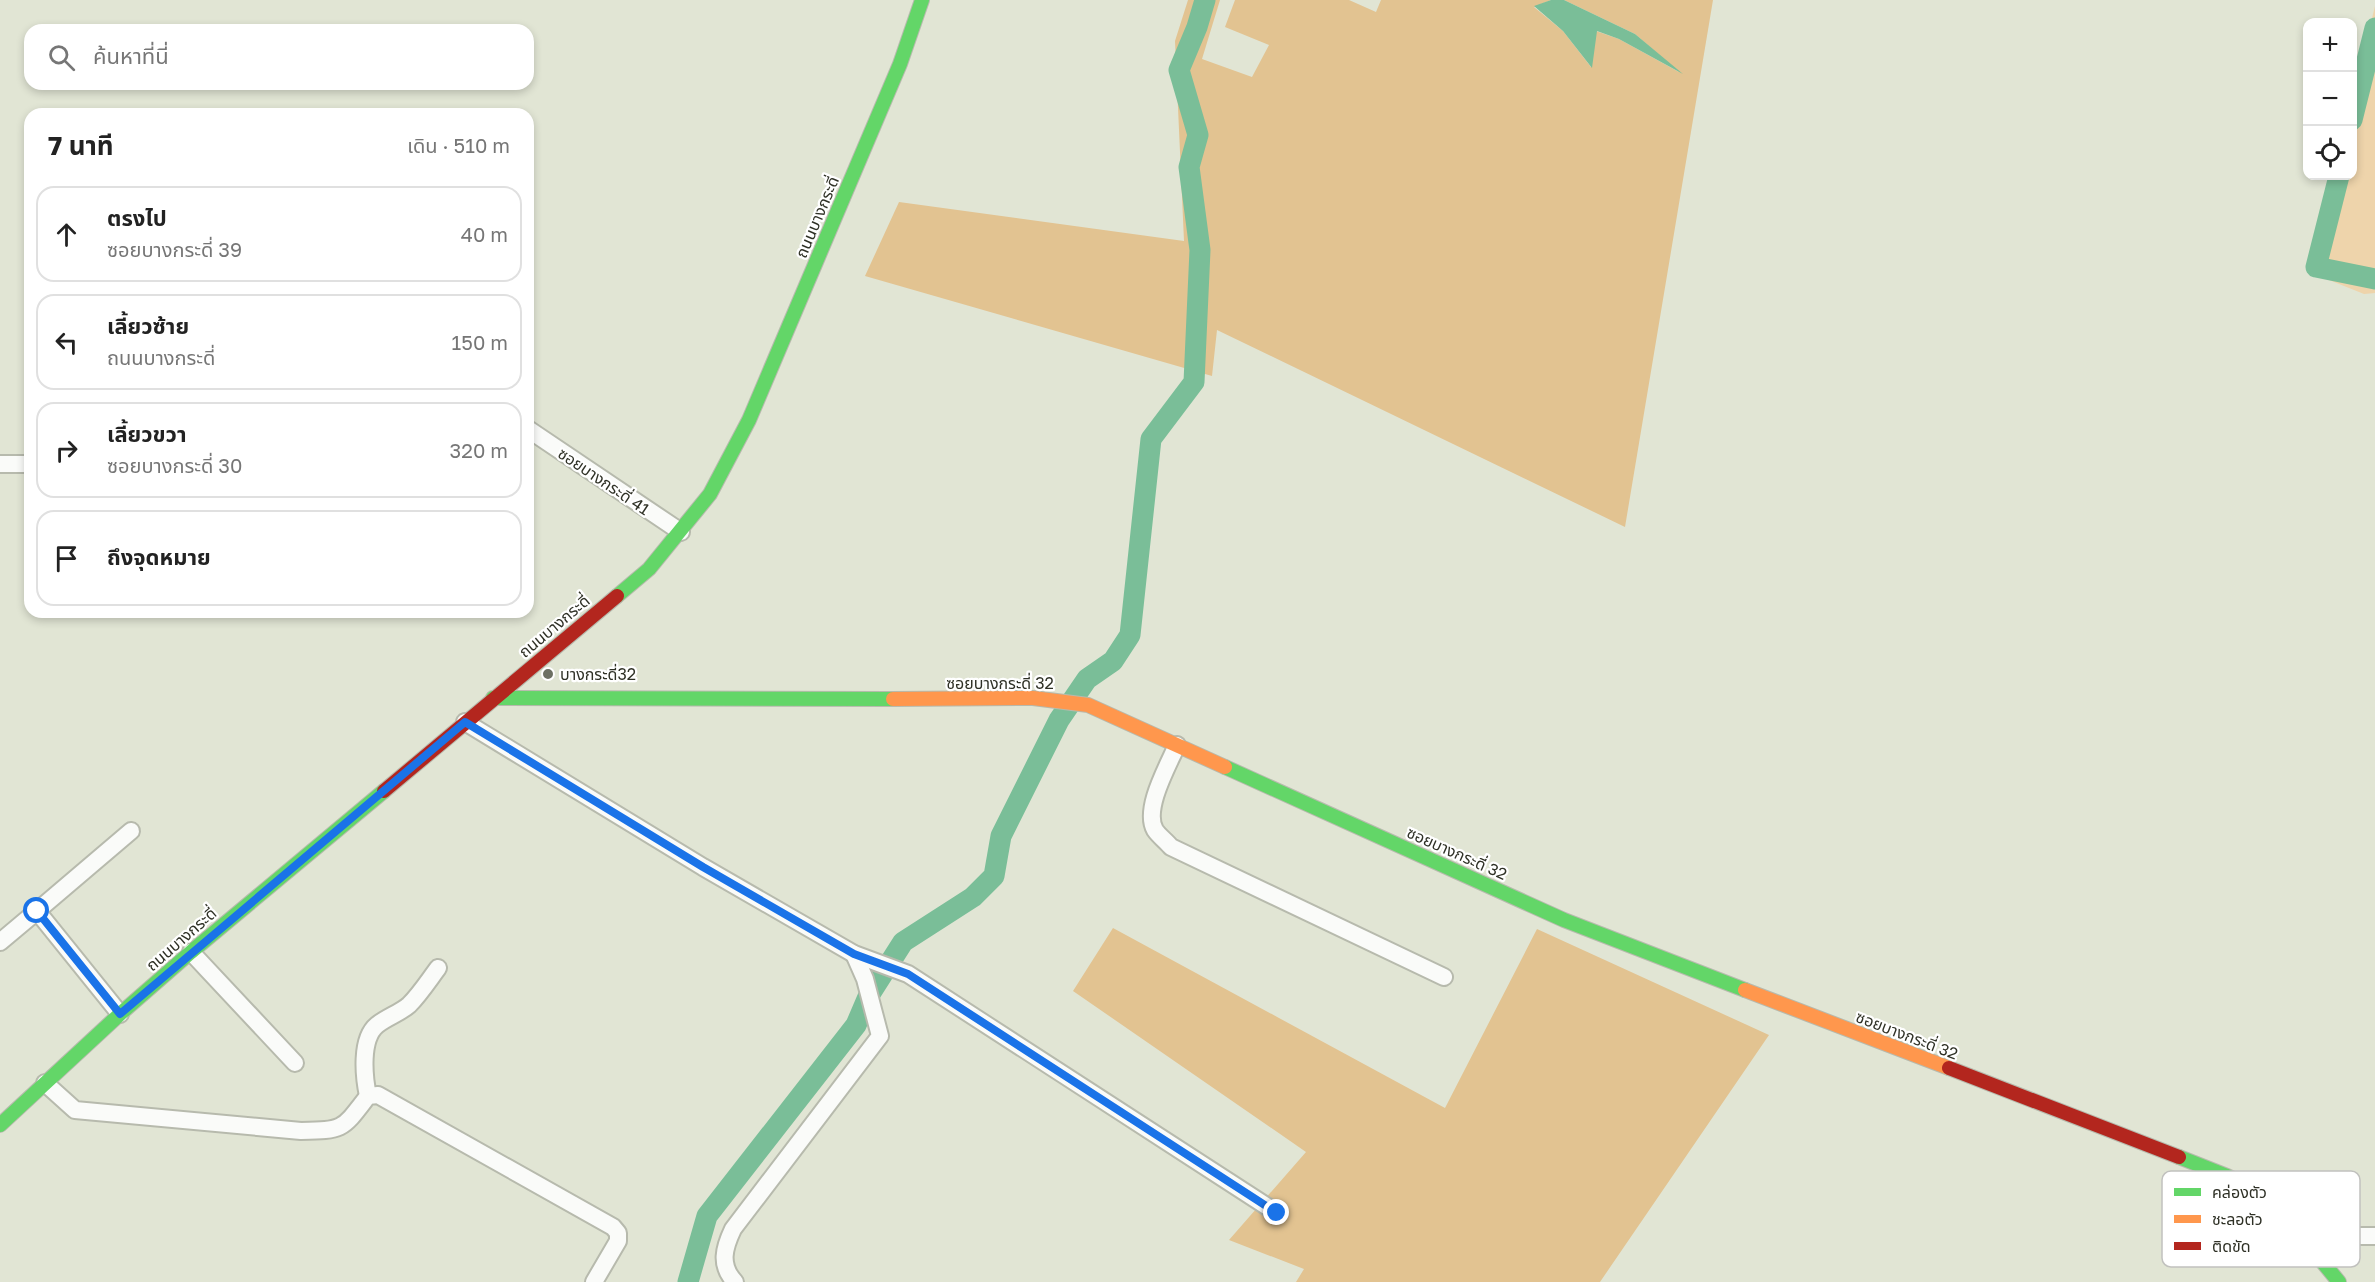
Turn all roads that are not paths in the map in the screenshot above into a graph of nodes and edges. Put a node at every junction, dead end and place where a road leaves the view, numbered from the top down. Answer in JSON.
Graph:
{"nodes":[{"id":1,"x":922,"y":0,"type":"edge"},
{"id":2,"x":534,"y":433,"type":"edge"},
{"id":3,"x":0,"y":464,"type":"edge"},
{"id":4,"x":24,"y":464,"type":"edge"},
{"id":5,"x":681,"y":532,"type":"junction"},
{"id":6,"x":493,"y":698,"type":"junction"},
{"id":7,"x":465,"y":722,"type":"junction"},
{"id":8,"x":1177,"y":745,"type":"junction"},
{"id":9,"x":131,"y":831,"type":"dead end"},
{"id":10,"x":37,"y":911,"type":"junction"},
{"id":11,"x":0,"y":942,"type":"edge"},
{"id":12,"x":191,"y":952,"type":"junction"},
{"id":13,"x":854,"y":954,"type":"junction"},
{"id":14,"x":438,"y":968,"type":"dead end"},
{"id":15,"x":1444,"y":977,"type":"dead end"},
{"id":16,"x":120,"y":1014,"type":"junction"},
{"id":17,"x":295,"y":1063,"type":"dead end"},
{"id":18,"x":45,"y":1083,"type":"junction"},
{"id":19,"x":368,"y":1096,"type":"junction"},
{"id":20,"x":0,"y":1125,"type":"edge"},
{"id":21,"x":2214,"y":1171,"type":"edge"},
{"id":22,"x":1277,"y":1213,"type":"dead end"},
{"id":23,"x":2326,"y":1267,"type":"edge"},
{"id":24,"x":594,"y":1282,"type":"edge"},
{"id":25,"x":735,"y":1282,"type":"edge"},
{"id":26,"x":2339,"y":1282,"type":"edge"}],
"edges":[{"from":1,"to":5,"type":"street","name":"ถนนบางกระดี่"},
{"from":2,"to":5,"type":"street","name":"ซอยบางกระดี่ 41"},
{"from":3,"to":4,"type":"street"},
{"from":5,"to":6,"type":"street","name":"ถนนบางกระดี่"},
{"from":6,"to":7,"type":"street","name":"ถนนบางกระดี่"},
{"from":6,"to":8,"type":"street","name":"ซอยบางกระดี่ 32"},
{"from":7,"to":12,"type":"street","name":"ถนนบางกระดี่"},
{"from":7,"to":13,"type":"street"},
{"from":8,"to":15,"type":"street"},
{"from":8,"to":21,"type":"street","name":"ซอยบางกระดี่ 32"},
{"from":9,"to":10,"type":"street"},
{"from":10,"to":11,"type":"street"},
{"from":10,"to":16,"type":"street"},
{"from":12,"to":16,"type":"street","name":"ถนนบางกระดี่"},
{"from":12,"to":17,"type":"street"},
{"from":13,"to":22,"type":"street"},
{"from":13,"to":25,"type":"street"},
{"from":14,"to":19,"type":"street"},
{"from":16,"to":18,"type":"street","name":"ถนนบางกระดี่"},
{"from":18,"to":19,"type":"street"},
{"from":18,"to":20,"type":"street","name":"ถนนบางกระดี่"},
{"from":19,"to":24,"type":"street"},
{"from":23,"to":26,"type":"street","name":"ซอยบางกระดี่ 32"}]}
